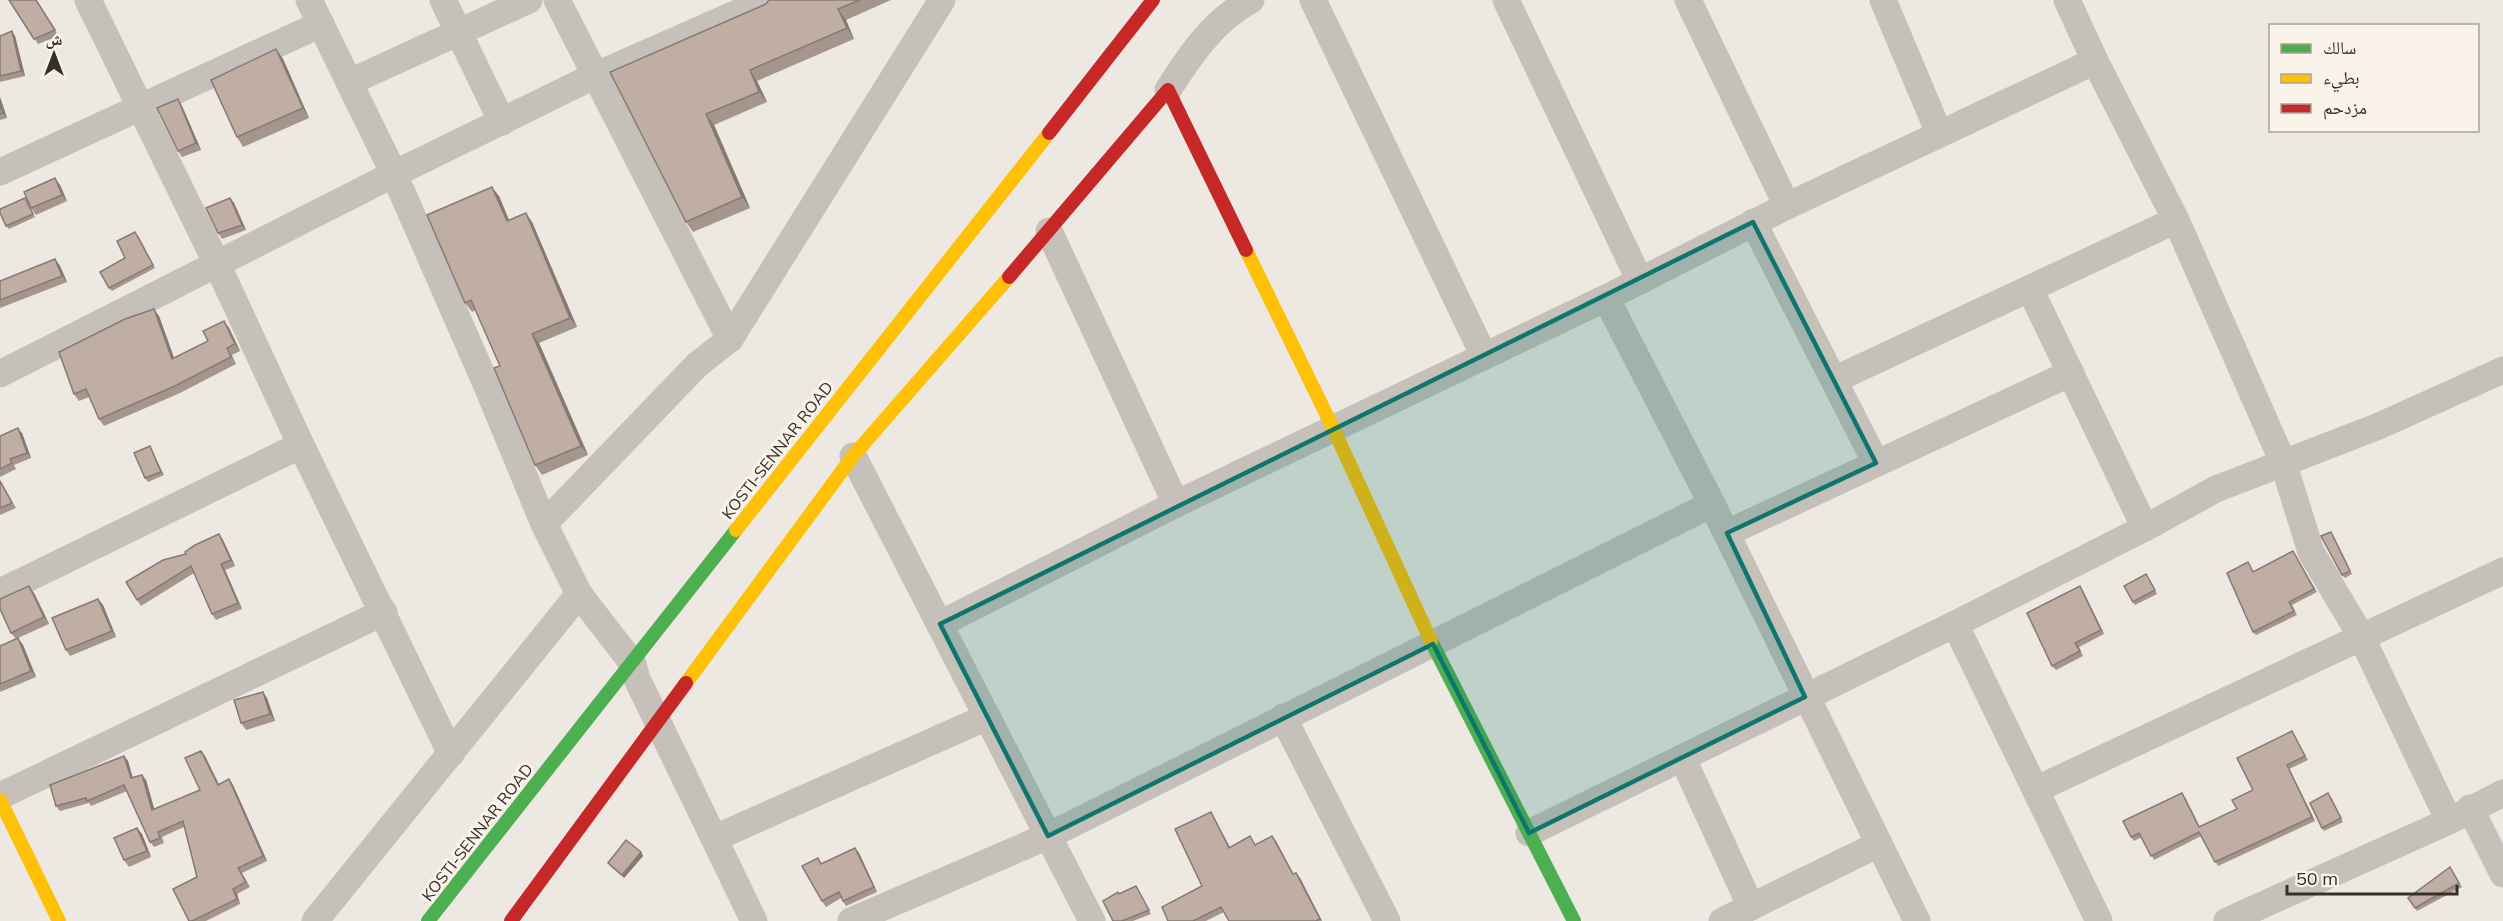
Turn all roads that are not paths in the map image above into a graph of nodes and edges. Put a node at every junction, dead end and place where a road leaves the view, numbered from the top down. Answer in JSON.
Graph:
{"nodes":[{"id":1,"x":88,"y":0,"type":"edge"},
{"id":2,"x":309,"y":0,"type":"edge"},
{"id":3,"x":443,"y":0,"type":"edge"},
{"id":4,"x":529,"y":0,"type":"edge"},
{"id":5,"x":558,"y":0,"type":"edge"},
{"id":6,"x":767,"y":0,"type":"edge"},
{"id":7,"x":942,"y":0,"type":"edge"},
{"id":8,"x":1153,"y":0,"type":"edge"},
{"id":9,"x":1251,"y":0,"type":"edge"},
{"id":10,"x":1313,"y":0,"type":"edge"},
{"id":11,"x":1506,"y":0,"type":"edge"},
{"id":12,"x":1688,"y":0,"type":"edge"},
{"id":13,"x":1883,"y":0,"type":"edge"},
{"id":14,"x":2067,"y":0,"type":"edge"},
{"id":15,"x":321,"y":24,"type":"junction"},
{"id":16,"x":459,"y":32,"type":"junction"},
{"id":17,"x":2095,"y":61,"type":"junction"},
{"id":18,"x":594,"y":76,"type":"junction"},
{"id":19,"x":350,"y":82,"type":"junction"},
{"id":20,"x":1168,"y":90,"type":"junction"},
{"id":21,"x":140,"y":109,"type":"junction"},
{"id":22,"x":502,"y":122,"type":"junction"},
{"id":23,"x":1939,"y":133,"type":"junction"},
{"id":24,"x":0,"y":172,"type":"edge"},
{"id":25,"x":394,"y":174,"type":"junction"},
{"id":26,"x":1787,"y":206,"type":"junction"},
{"id":27,"x":2176,"y":220,"type":"junction"},
{"id":28,"x":1753,"y":222,"type":"junction"},
{"id":29,"x":1049,"y":231,"type":"junction"},
{"id":30,"x":217,"y":264,"type":"junction"},
{"id":31,"x":1640,"y":281,"type":"junction"},
{"id":32,"x":2030,"y":289,"type":"junction"},
{"id":33,"x":1606,"y":298,"type":"junction"},
{"id":34,"x":730,"y":339,"type":"junction"},
{"id":35,"x":1484,"y":356,"type":"junction"},
{"id":36,"x":2503,"y":370,"type":"edge"},
{"id":37,"x":2071,"y":372,"type":"junction"},
{"id":38,"x":0,"y":374,"type":"edge"},
{"id":39,"x":1834,"y":380,"type":"junction"},
{"id":40,"x":1334,"y":430,"type":"junction"},
{"id":41,"x":301,"y":445,"type":"junction"},
{"id":42,"x":853,"y":456,"type":"junction"},
{"id":43,"x":2283,"y":462,"type":"junction"},
{"id":44,"x":1876,"y":463,"type":"junction"},
{"id":45,"x":1176,"y":504,"type":"junction"},
{"id":46,"x":1712,"y":504,"type":"junction"},
{"id":47,"x":544,"y":524,"type":"junction"},
{"id":48,"x":2145,"y":528,"type":"junction"},
{"id":49,"x":1726,"y":533,"type":"junction"},
{"id":50,"x":2503,"y":571,"type":"edge"},
{"id":51,"x":0,"y":591,"type":"edge"},
{"id":52,"x":579,"y":594,"type":"junction"},
{"id":53,"x":384,"y":612,"type":"junction"},
{"id":54,"x":940,"y":624,"type":"junction"},
{"id":55,"x":1955,"y":624,"type":"junction"},
{"id":56,"x":2361,"y":636,"type":"junction"},
{"id":57,"x":1433,"y":644,"type":"junction"},
{"id":58,"x":633,"y":664,"type":"junction"},
{"id":59,"x":1805,"y":697,"type":"junction"},
{"id":60,"x":987,"y":717,"type":"junction"},
{"id":61,"x":1283,"y":717,"type":"junction"},
{"id":62,"x":658,"y":723,"type":"junction"},
{"id":63,"x":451,"y":754,"type":"junction"},
{"id":64,"x":1683,"y":759,"type":"junction"},
{"id":65,"x":2037,"y":789,"type":"junction"},
{"id":66,"x":2503,"y":793,"type":"edge"},
{"id":67,"x":0,"y":798,"type":"edge"},
{"id":68,"x":2459,"y":814,"type":"junction"},
{"id":69,"x":1529,"y":833,"type":"junction"},
{"id":70,"x":1048,"y":836,"type":"junction"},
{"id":71,"x":715,"y":838,"type":"junction"},
{"id":72,"x":1879,"y":844,"type":"junction"},
{"id":73,"x":2503,"y":874,"type":"edge"},
{"id":74,"x":1751,"y":907,"type":"junction"},
{"id":75,"x":59,"y":921,"type":"edge"},
{"id":76,"x":315,"y":921,"type":"edge"},
{"id":77,"x":428,"y":921,"type":"edge"},
{"id":78,"x":511,"y":921,"type":"edge"},
{"id":79,"x":754,"y":921,"type":"edge"},
{"id":80,"x":851,"y":921,"type":"edge"},
{"id":81,"x":1092,"y":921,"type":"edge"},
{"id":82,"x":1387,"y":921,"type":"edge"},
{"id":83,"x":1574,"y":921,"type":"edge"},
{"id":84,"x":1722,"y":921,"type":"edge"},
{"id":85,"x":1917,"y":921,"type":"edge"},
{"id":86,"x":2099,"y":921,"type":"edge"},
{"id":87,"x":2227,"y":921,"type":"edge"}],
"edges":[{"from":1,"to":21,"type":"street"},
{"from":2,"to":15,"type":"street"},
{"from":3,"to":16,"type":"street"},
{"from":4,"to":16,"type":"street"},
{"from":5,"to":18,"type":"street"},
{"from":6,"to":18,"type":"street"},
{"from":7,"to":34,"type":"street"},
{"from":8,"to":58,"type":"main road","name":"KOSTI-SENNAR ROAD"},
{"from":9,"to":20,"type":"street"},
{"from":10,"to":35,"type":"street"},
{"from":11,"to":31,"type":"street"},
{"from":12,"to":26,"type":"street"},
{"from":13,"to":23,"type":"street"},
{"from":14,"to":17,"type":"street"},
{"from":15,"to":19,"type":"street"},
{"from":15,"to":21,"type":"street"},
{"from":16,"to":19,"type":"street"},
{"from":16,"to":22,"type":"street"},
{"from":17,"to":23,"type":"street"},
{"from":17,"to":27,"type":"street"},
{"from":18,"to":22,"type":"street"},
{"from":18,"to":34,"type":"street"},
{"from":19,"to":25,"type":"street"},
{"from":20,"to":29,"type":"main road"},
{"from":20,"to":40,"type":"main road"},
{"from":21,"to":24,"type":"street"},
{"from":21,"to":30,"type":"street"},
{"from":22,"to":25,"type":"street"},
{"from":23,"to":26,"type":"street"},
{"from":25,"to":30,"type":"street"},
{"from":25,"to":47,"type":"street"},
{"from":26,"to":28,"type":"street"},
{"from":27,"to":32,"type":"street"},
{"from":27,"to":43,"type":"street"},
{"from":28,"to":31,"type":"street"},
{"from":28,"to":39,"type":"street"},
{"from":29,"to":42,"type":"main road"},
{"from":29,"to":45,"type":"street"},
{"from":30,"to":38,"type":"street"},
{"from":30,"to":41,"type":"street"},
{"from":31,"to":33,"type":"street"},
{"from":32,"to":37,"type":"street"},
{"from":32,"to":39,"type":"street"},
{"from":33,"to":35,"type":"street"},
{"from":33,"to":46,"type":"street"},
{"from":34,"to":47,"type":"street"},
{"from":35,"to":40,"type":"street"},
{"from":36,"to":43,"type":"street"},
{"from":37,"to":44,"type":"street"},
{"from":37,"to":48,"type":"street"},
{"from":39,"to":44,"type":"street"},
{"from":40,"to":45,"type":"street"},
{"from":40,"to":57,"type":"main road"},
{"from":41,"to":51,"type":"street"},
{"from":41,"to":53,"type":"street"},
{"from":42,"to":54,"type":"street"},
{"from":42,"to":62,"type":"main road"},
{"from":43,"to":48,"type":"street"},
{"from":43,"to":56,"type":"street"},
{"from":44,"to":49,"type":"street"},
{"from":45,"to":54,"type":"street"},
{"from":46,"to":49,"type":"street"},
{"from":46,"to":57,"type":"street"},
{"from":47,"to":52,"type":"street"},
{"from":48,"to":55,"type":"street"},
{"from":49,"to":59,"type":"street"},
{"from":50,"to":56,"type":"street"},
{"from":52,"to":58,"type":"street"},
{"from":52,"to":63,"type":"street"},
{"from":53,"to":63,"type":"street"},
{"from":53,"to":67,"type":"street"},
{"from":54,"to":60,"type":"street"},
{"from":55,"to":59,"type":"street"},
{"from":55,"to":65,"type":"street"},
{"from":56,"to":65,"type":"street"},
{"from":56,"to":68,"type":"street"},
{"from":57,"to":61,"type":"street"},
{"from":57,"to":69,"type":"main road"},
{"from":58,"to":62,"type":"street"},
{"from":58,"to":77,"type":"main road","name":"KOSTI-SENNAR ROAD"},
{"from":59,"to":64,"type":"street"},
{"from":59,"to":72,"type":"street"},
{"from":60,"to":70,"type":"street"},
{"from":60,"to":71,"type":"street"},
{"from":61,"to":70,"type":"street"},
{"from":61,"to":82,"type":"street"},
{"from":62,"to":71,"type":"street"},
{"from":62,"to":78,"type":"main road"},
{"from":63,"to":76,"type":"street"},
{"from":64,"to":69,"type":"street"},
{"from":64,"to":74,"type":"street"},
{"from":65,"to":86,"type":"street"},
{"from":66,"to":68,"type":"street"},
{"from":67,"to":75,"type":"main road"},
{"from":68,"to":73,"type":"street"},
{"from":68,"to":87,"type":"street"},
{"from":69,"to":83,"type":"main road"},
{"from":70,"to":80,"type":"street"},
{"from":70,"to":81,"type":"street"},
{"from":71,"to":79,"type":"street"},
{"from":72,"to":74,"type":"street"},
{"from":72,"to":85,"type":"street"},
{"from":74,"to":84,"type":"street"}]}
